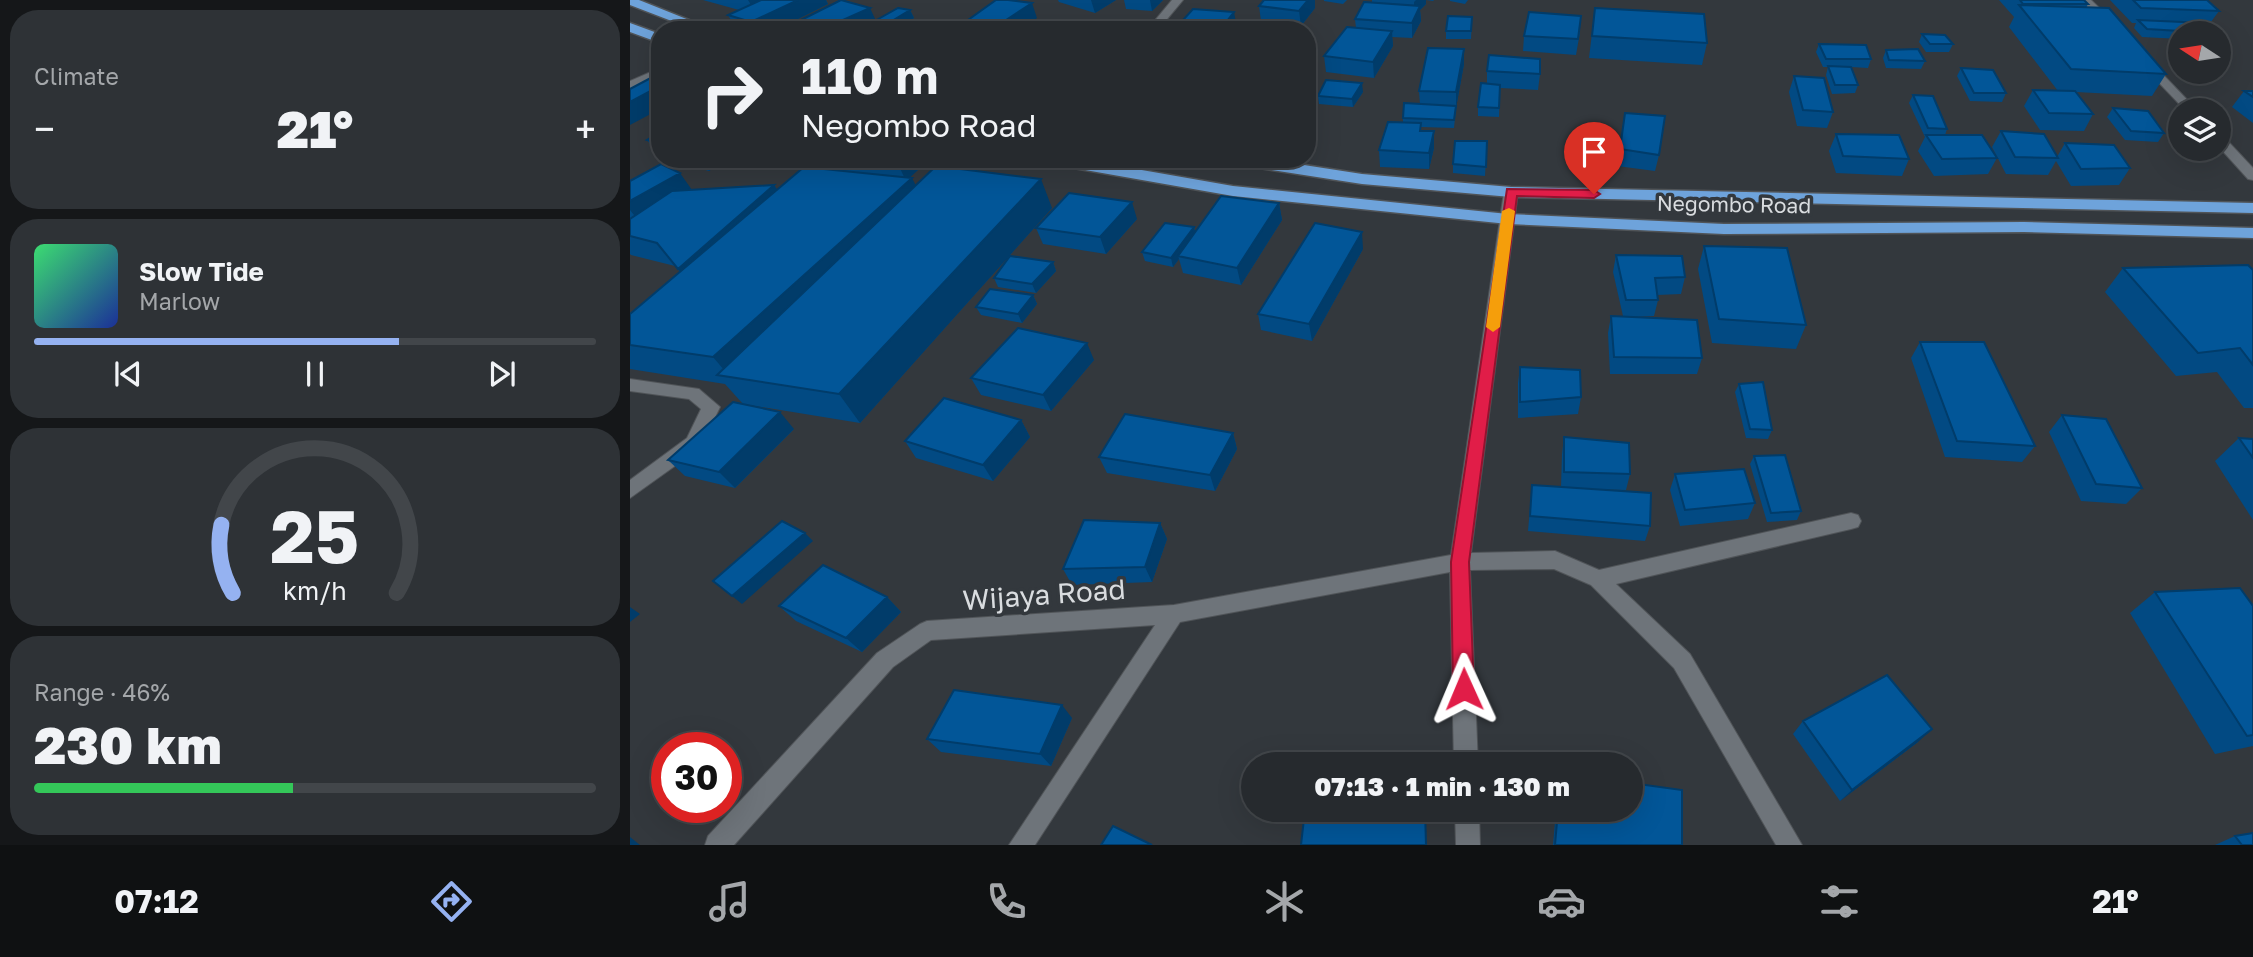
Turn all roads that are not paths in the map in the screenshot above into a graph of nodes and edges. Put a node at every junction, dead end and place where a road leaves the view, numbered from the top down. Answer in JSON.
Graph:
{"nodes":[{"id":1,"x":1178,"y":0,"type":"edge"},
{"id":2,"x":2085,"y":0,"type":"edge"},
{"id":3,"x":630,"y":1,"type":"edge"},
{"id":4,"x":684,"y":21,"type":"edge"},
{"id":5,"x":1160,"y":21,"type":"edge"},
{"id":6,"x":630,"y":27,"type":"edge"},
{"id":7,"x":2119,"y":33,"type":"edge"},
{"id":8,"x":651,"y":35,"type":"edge"},
{"id":9,"x":2136,"y":52,"type":"edge"},
{"id":10,"x":651,"y":76,"type":"edge"},
{"id":11,"x":630,"y":86,"type":"edge"},
{"id":12,"x":2180,"y":98,"type":"edge"},
{"id":13,"x":2231,"y":152,"type":"edge"},
{"id":14,"x":1102,"y":168,"type":"edge"},
{"id":15,"x":1292,"y":168,"type":"edge"},
{"id":16,"x":2253,"y":176,"type":"edge"},
{"id":17,"x":1511,"y":192,"type":"junction"},
{"id":18,"x":2253,"y":208,"type":"edge"},
{"id":19,"x":1508,"y":219,"type":"junction"},
{"id":20,"x":2253,"y":233,"type":"edge"},
{"id":21,"x":630,"y":385,"type":"edge"},
{"id":22,"x":630,"y":490,"type":"edge"},
{"id":23,"x":1851,"y":521,"type":"dead end"},
{"id":24,"x":1460,"y":562,"type":"junction"},
{"id":25,"x":1598,"y":579,"type":"junction"},
{"id":26,"x":1174,"y":614,"type":"junction"},
{"id":27,"x":1465,"y":752,"type":"edge"},
{"id":28,"x":1467,"y":822,"type":"edge"},
{"id":29,"x":717,"y":845,"type":"edge"},
{"id":30,"x":1021,"y":845,"type":"edge"},
{"id":31,"x":1468,"y":845,"type":"edge"},
{"id":32,"x":1790,"y":845,"type":"edge"}],
"edges":[{"from":1,"to":5,"type":"street"},
{"from":2,"to":7,"type":"street"},
{"from":3,"to":4,"type":"highway"},
{"from":6,"to":8,"type":"highway"},
{"from":9,"to":12,"type":"street"},
{"from":10,"to":11,"type":"street"},
{"from":13,"to":16,"type":"street"},
{"from":14,"to":19,"type":"highway","name":"Negombo Road"},
{"from":15,"to":17,"type":"highway","name":"Negombo Road"},
{"from":17,"to":18,"type":"highway","name":"Negombo Road"},
{"from":17,"to":19,"type":"street"},
{"from":19,"to":20,"type":"highway","name":"Negombo Road"},
{"from":19,"to":24,"type":"street"},
{"from":21,"to":22,"type":"street"},
{"from":23,"to":25,"type":"street"},
{"from":24,"to":25,"type":"street","name":"Wijaya Road"},
{"from":24,"to":26,"type":"street","name":"Wijaya Road"},
{"from":24,"to":27,"type":"street"},
{"from":25,"to":32,"type":"street"},
{"from":26,"to":29,"type":"street","name":"Wijaya Road"},
{"from":26,"to":30,"type":"street"},
{"from":28,"to":31,"type":"street"}]}
